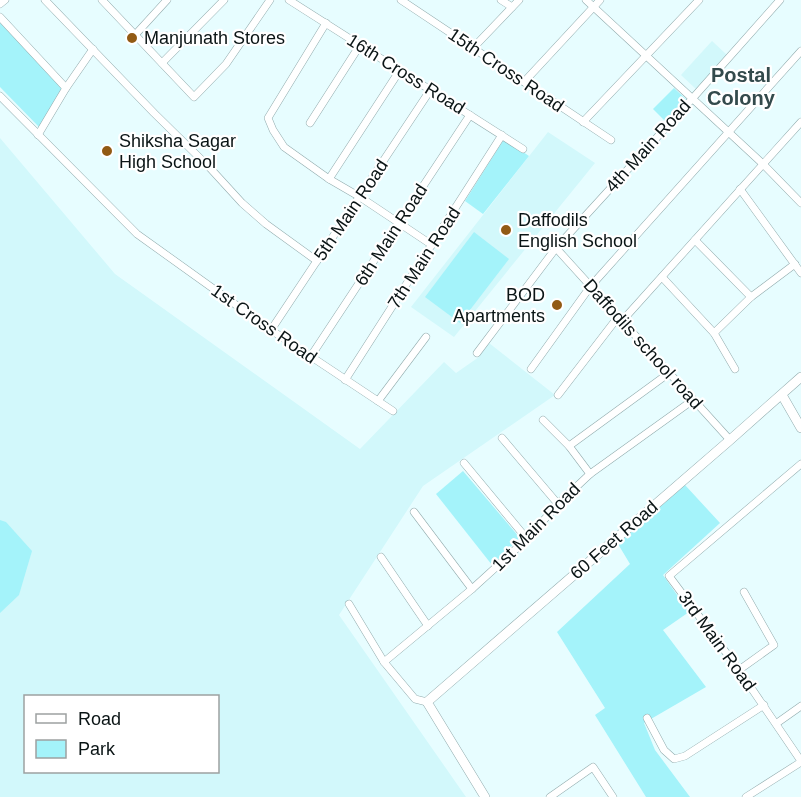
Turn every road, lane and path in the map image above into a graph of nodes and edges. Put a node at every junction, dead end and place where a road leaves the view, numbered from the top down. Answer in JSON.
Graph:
{"nodes":[{"id":1,"x":6,"y":0,"type":"edge"},
{"id":2,"x":45,"y":0,"type":"edge"},
{"id":3,"x":102,"y":0,"type":"edge"},
{"id":4,"x":167,"y":0,"type":"edge"},
{"id":5,"x":224,"y":0,"type":"edge"},
{"id":6,"x":270,"y":0,"type":"edge"},
{"id":7,"x":289,"y":0,"type":"edge"},
{"id":8,"x":401,"y":0,"type":"edge"},
{"id":9,"x":501,"y":0,"type":"edge"},
{"id":10,"x":519,"y":0,"type":"edge"},
{"id":11,"x":586,"y":0,"type":"edge"},
{"id":12,"x":600,"y":0,"type":"edge"},
{"id":13,"x":699,"y":0,"type":"edge"},
{"id":14,"x":780,"y":0,"type":"edge"},
{"id":15,"x":0,"y":4,"type":"edge"},
{"id":16,"x":512,"y":7,"type":"junction"},
{"id":17,"x":593,"y":7,"type":"junction"},
{"id":18,"x":0,"y":17,"type":"edge"},
{"id":19,"x":326,"y":23,"type":"junction"},
{"id":20,"x":135,"y":35,"type":"junction"},
{"id":21,"x":360,"y":45,"type":"junction"},
{"id":22,"x":473,"y":48,"type":"junction"},
{"id":23,"x":93,"y":50,"type":"junction"},
{"id":24,"x":801,"y":51,"type":"edge"},
{"id":25,"x":646,"y":56,"type":"junction"},
{"id":26,"x":162,"y":63,"type":"junction"},
{"id":27,"x":400,"y":70,"type":"junction"},
{"id":28,"x":524,"y":82,"type":"junction"},
{"id":29,"x":66,"y":88,"type":"junction"},
{"id":30,"x":430,"y":89,"type":"junction"},
{"id":31,"x":0,"y":96,"type":"edge"},
{"id":32,"x":692,"y":99,"type":"junction"},
{"id":33,"x":470,"y":115,"type":"junction"},
{"id":34,"x":583,"y":122,"type":"junction"},
{"id":35,"x":801,"y":122,"type":"edge"},
{"id":36,"x":310,"y":123,"type":"dead end"},
{"id":37,"x":729,"y":132,"type":"junction"},
{"id":38,"x":38,"y":135,"type":"junction"},
{"id":39,"x":502,"y":135,"type":"junction"},
{"id":40,"x":611,"y":140,"type":"dead end"},
{"id":41,"x":523,"y":149,"type":"dead end"},
{"id":42,"x":763,"y":164,"type":"junction"},
{"id":43,"x":329,"y":179,"type":"junction"},
{"id":44,"x":741,"y":189,"type":"junction"},
{"id":45,"x":360,"y":197,"type":"junction"},
{"id":46,"x":801,"y":203,"type":"edge"},
{"id":47,"x":399,"y":223,"type":"junction"},
{"id":48,"x":695,"y":240,"type":"junction"},
{"id":49,"x":432,"y":245,"type":"junction"},
{"id":50,"x":556,"y":248,"type":"junction"},
{"id":51,"x":317,"y":261,"type":"junction"},
{"id":52,"x":795,"y":264,"type":"junction"},
{"id":53,"x":801,"y":273,"type":"edge"},
{"id":54,"x":662,"y":277,"type":"junction"},
{"id":55,"x":590,"y":287,"type":"junction"},
{"id":56,"x":751,"y":297,"type":"junction"},
{"id":57,"x":620,"y":319,"type":"junction"},
{"id":58,"x":271,"y":330,"type":"junction"},
{"id":59,"x":714,"y":333,"type":"junction"},
{"id":60,"x":426,"y":337,"type":"dead end"},
{"id":61,"x":477,"y":353,"type":"dead end"},
{"id":62,"x":311,"y":356,"type":"junction"},
{"id":63,"x":531,"y":369,"type":"dead end"},
{"id":64,"x":735,"y":369,"type":"dead end"},
{"id":65,"x":669,"y":373,"type":"junction"},
{"id":66,"x":801,"y":377,"type":"edge"},
{"id":67,"x":345,"y":380,"type":"junction"},
{"id":68,"x":558,"y":395,"type":"dead end"},
{"id":69,"x":782,"y":395,"type":"junction"},
{"id":70,"x":693,"y":400,"type":"junction"},
{"id":71,"x":378,"y":401,"type":"junction"},
{"id":72,"x":393,"y":411,"type":"dead end"},
{"id":73,"x":543,"y":420,"type":"dead end"},
{"id":74,"x":801,"y":428,"type":"edge"},
{"id":75,"x":502,"y":438,"type":"dead end"},
{"id":76,"x":730,"y":440,"type":"junction"},
{"id":77,"x":569,"y":446,"type":"junction"},
{"id":78,"x":464,"y":464,"type":"dead end"},
{"id":79,"x":801,"y":464,"type":"edge"},
{"id":80,"x":590,"y":474,"type":"junction"},
{"id":81,"x":558,"y":504,"type":"junction"},
{"id":82,"x":414,"y":512,"type":"dead end"},
{"id":83,"x":527,"y":539,"type":"junction"},
{"id":84,"x":381,"y":557,"type":"dead end"},
{"id":85,"x":472,"y":589,"type":"junction"},
{"id":86,"x":744,"y":592,"type":"dead end"},
{"id":87,"x":349,"y":604,"type":"dead end"},
{"id":88,"x":429,"y":626,"type":"junction"},
{"id":89,"x":384,"y":662,"type":"junction"},
{"id":90,"x":740,"y":670,"type":"junction"},
{"id":91,"x":427,"y":702,"type":"junction"},
{"id":92,"x":764,"y":705,"type":"junction"},
{"id":93,"x":801,"y":706,"type":"edge"},
{"id":94,"x":647,"y":718,"type":"dead end"},
{"id":95,"x":777,"y":723,"type":"junction"},
{"id":96,"x":801,"y":762,"type":"edge"},
{"id":97,"x":485,"y":797,"type":"edge"},
{"id":98,"x":550,"y":797,"type":"edge"},
{"id":99,"x":613,"y":797,"type":"edge"},
{"id":100,"x":746,"y":797,"type":"edge"}],
"edges":[{"from":1,"to":15,"type":"street"},
{"from":2,"to":23,"type":"street"},
{"from":3,"to":20,"type":"street"},
{"from":4,"to":20,"type":"street"},
{"from":5,"to":26,"type":"street"},
{"from":6,"to":26,"type":"street"},
{"from":7,"to":19,"type":"street","name":"16th Cross Road"},
{"from":8,"to":22,"type":"street","name":"15th Cross Road"},
{"from":9,"to":16,"type":"street"},
{"from":10,"to":16,"type":"street"},
{"from":11,"to":17,"type":"street"},
{"from":12,"to":17,"type":"street"},
{"from":13,"to":25,"type":"street"},
{"from":14,"to":32,"type":"street","name":"4th Main Road"},
{"from":16,"to":22,"type":"street"},
{"from":17,"to":25,"type":"street"},
{"from":17,"to":28,"type":"street"},
{"from":18,"to":29,"type":"street"},
{"from":19,"to":21,"type":"street","name":"16th Cross Road"},
{"from":19,"to":43,"type":"street"},
{"from":20,"to":26,"type":"street"},
{"from":21,"to":27,"type":"street","name":"16th Cross Road"},
{"from":21,"to":36,"type":"street"},
{"from":22,"to":28,"type":"street","name":"15th Cross Road"},
{"from":23,"to":29,"type":"street"},
{"from":23,"to":51,"type":"street"},
{"from":24,"to":37,"type":"street"},
{"from":25,"to":32,"type":"street"},
{"from":25,"to":34,"type":"street"},
{"from":27,"to":30,"type":"street","name":"16th Cross Road"},
{"from":27,"to":43,"type":"street"},
{"from":28,"to":34,"type":"street","name":"15th Cross Road"},
{"from":29,"to":38,"type":"street"},
{"from":30,"to":33,"type":"street","name":"16th Cross Road"},
{"from":30,"to":45,"type":"street","name":"5th Main Road"},
{"from":31,"to":38,"type":"street","name":"1st Cross Road"},
{"from":32,"to":37,"type":"street"},
{"from":32,"to":50,"type":"street","name":"4th Main Road"},
{"from":33,"to":39,"type":"street","name":"16th Cross Road"},
{"from":33,"to":47,"type":"street","name":"6th Main Road"},
{"from":34,"to":40,"type":"street","name":"15th Cross Road"},
{"from":35,"to":42,"type":"street"},
{"from":37,"to":42,"type":"street"},
{"from":37,"to":55,"type":"street"},
{"from":38,"to":58,"type":"street","name":"1st Cross Road"},
{"from":39,"to":41,"type":"street","name":"16th Cross Road"},
{"from":39,"to":49,"type":"street","name":"7th Main Road"},
{"from":42,"to":44,"type":"street"},
{"from":42,"to":46,"type":"street"},
{"from":43,"to":45,"type":"street"},
{"from":44,"to":48,"type":"street"},
{"from":44,"to":52,"type":"street"},
{"from":45,"to":47,"type":"street"},
{"from":45,"to":51,"type":"street","name":"5th Main Road"},
{"from":47,"to":49,"type":"street"},
{"from":47,"to":62,"type":"street","name":"6th Main Road"},
{"from":48,"to":54,"type":"street"},
{"from":48,"to":56,"type":"street"},
{"from":49,"to":67,"type":"street","name":"7th Main Road"},
{"from":50,"to":55,"type":"street","name":"Daffodils school road"},
{"from":50,"to":61,"type":"street","name":"4th Main Road"},
{"from":51,"to":58,"type":"street","name":"5th Main Road"},
{"from":52,"to":53,"type":"street"},
{"from":52,"to":56,"type":"street"},
{"from":54,"to":57,"type":"street"},
{"from":54,"to":59,"type":"street"},
{"from":55,"to":57,"type":"street","name":"Daffodils school road"},
{"from":55,"to":63,"type":"street"},
{"from":56,"to":59,"type":"street"},
{"from":57,"to":65,"type":"street","name":"Daffodils school road"},
{"from":57,"to":68,"type":"street"},
{"from":58,"to":62,"type":"street","name":"1st Cross Road"},
{"from":59,"to":64,"type":"street"},
{"from":60,"to":71,"type":"street"},
{"from":62,"to":67,"type":"street","name":"1st Cross Road"},
{"from":65,"to":70,"type":"street","name":"Daffodils school road"},
{"from":65,"to":77,"type":"street"},
{"from":66,"to":69,"type":"street","name":"60 Feet Road"},
{"from":67,"to":71,"type":"street","name":"1st Cross Road"},
{"from":69,"to":74,"type":"street"},
{"from":69,"to":76,"type":"street","name":"60 Feet Road"},
{"from":70,"to":76,"type":"street","name":"Daffodils school road"},
{"from":70,"to":80,"type":"street","name":"1st Main Road"},
{"from":71,"to":72,"type":"street","name":"1st Cross Road"},
{"from":73,"to":77,"type":"street"},
{"from":75,"to":81,"type":"street"},
{"from":76,"to":91,"type":"street","name":"60 Feet Road"},
{"from":77,"to":80,"type":"street"},
{"from":78,"to":83,"type":"street"},
{"from":79,"to":90,"type":"street","name":"3rd Main Road"},
{"from":80,"to":81,"type":"street","name":"1st Main Road"},
{"from":81,"to":83,"type":"street","name":"1st Main Road"},
{"from":82,"to":85,"type":"street"},
{"from":83,"to":85,"type":"street","name":"1st Main Road"},
{"from":84,"to":88,"type":"street"},
{"from":85,"to":88,"type":"street","name":"1st Main Road"},
{"from":86,"to":90,"type":"street"},
{"from":87,"to":89,"type":"street"},
{"from":88,"to":89,"type":"street","name":"1st Main Road"},
{"from":89,"to":91,"type":"street"},
{"from":90,"to":92,"type":"street","name":"3rd Main Road"},
{"from":91,"to":97,"type":"street"},
{"from":92,"to":94,"type":"street"},
{"from":92,"to":95,"type":"street","name":"3rd Main Road"},
{"from":93,"to":95,"type":"street"},
{"from":95,"to":96,"type":"street","name":"3rd Main Road"},
{"from":96,"to":100,"type":"street"},
{"from":98,"to":99,"type":"street"}]}
